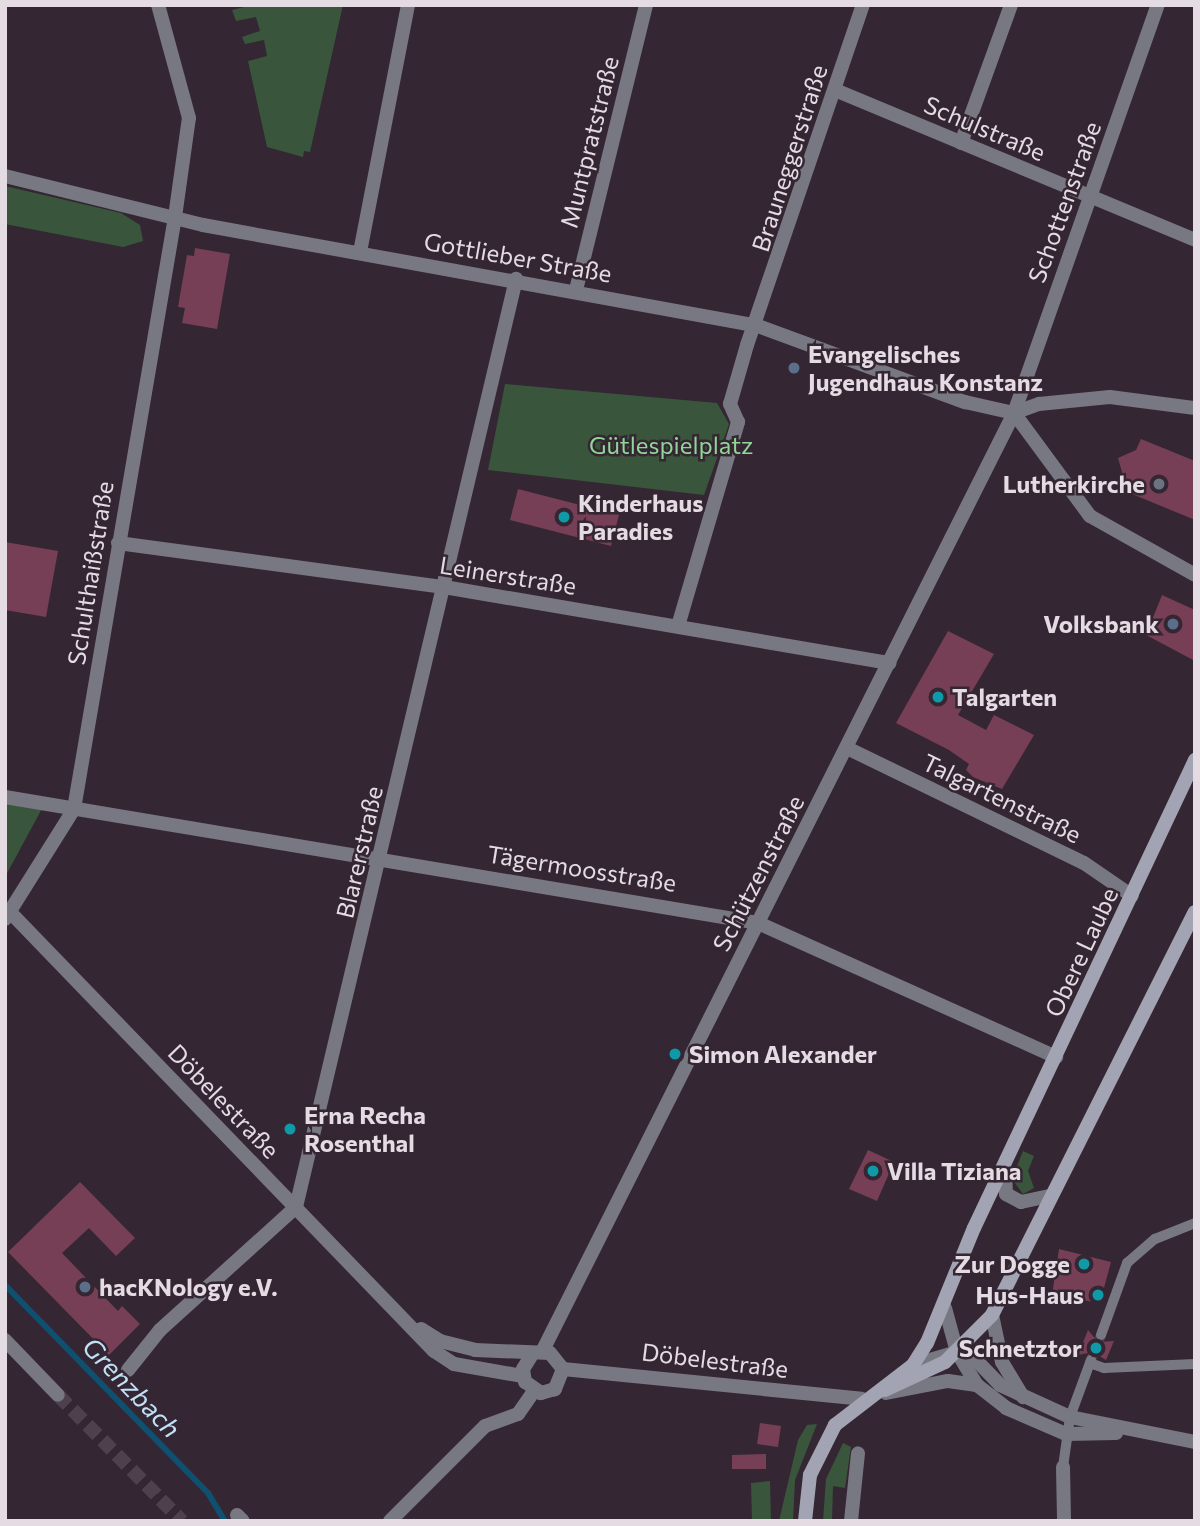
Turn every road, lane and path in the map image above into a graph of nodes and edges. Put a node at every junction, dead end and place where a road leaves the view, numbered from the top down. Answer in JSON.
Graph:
{"nodes":[{"id":1,"x":158,"y":5,"type":"edge"},
{"id":2,"x":408,"y":5,"type":"edge"},
{"id":3,"x":646,"y":5,"type":"edge"},
{"id":4,"x":863,"y":5,"type":"edge"},
{"id":5,"x":1011,"y":5,"type":"edge"},
{"id":6,"x":1158,"y":5,"type":"edge"},
{"id":7,"x":835,"y":90,"type":"junction"},
{"id":8,"x":961,"y":143,"type":"junction"},
{"id":9,"x":5,"y":176,"type":"edge"},
{"id":10,"x":1090,"y":197,"type":"junction"},
{"id":11,"x":175,"y":218,"type":"junction"},
{"id":12,"x":1195,"y":240,"type":"edge"},
{"id":13,"x":360,"y":252,"type":"junction"},
{"id":14,"x":516,"y":279,"type":"junction"},
{"id":15,"x":576,"y":290,"type":"junction"},
{"id":16,"x":758,"y":326,"type":"junction"},
{"id":17,"x":1195,"y":408,"type":"edge"},
{"id":18,"x":1014,"y":413,"type":"junction"},
{"id":19,"x":118,"y":543,"type":"junction"},
{"id":20,"x":1195,"y":575,"type":"edge"},
{"id":21,"x":444,"y":587,"type":"junction"},
{"id":22,"x":678,"y":626,"type":"junction"},
{"id":23,"x":890,"y":663,"type":"junction"},
{"id":24,"x":847,"y":748,"type":"junction"},
{"id":25,"x":1195,"y":760,"type":"edge"},
{"id":26,"x":5,"y":797,"type":"edge"},
{"id":27,"x":75,"y":808,"type":"junction"},
{"id":28,"x":382,"y":859,"type":"junction"},
{"id":29,"x":1132,"y":896,"type":"junction"},
{"id":30,"x":8,"y":916,"type":"edge"},
{"id":31,"x":1193,"y":918,"type":"edge"},
{"id":32,"x":758,"y":923,"type":"junction"},
{"id":33,"x":1056,"y":1057,"type":"junction"},
{"id":34,"x":1005,"y":1163,"type":"junction"},
{"id":35,"x":1050,"y":1196,"type":"junction"},
{"id":36,"x":296,"y":1207,"type":"junction"},
{"id":37,"x":1195,"y":1223,"type":"edge"},
{"id":38,"x":945,"y":1308,"type":"junction"},
{"id":39,"x":992,"y":1315,"type":"junction"},
{"id":40,"x":406,"y":1320,"type":"junction"},
{"id":41,"x":1101,"y":1335,"type":"tunnel mouth"},
{"id":42,"x":5,"y":1340,"type":"edge"},
{"id":43,"x":957,"y":1352,"type":"junction"},
{"id":44,"x":537,"y":1354,"type":"junction"},
{"id":45,"x":1195,"y":1364,"type":"edge"},
{"id":46,"x":913,"y":1365,"type":"junction"},
{"id":47,"x":563,"y":1369,"type":"junction"},
{"id":48,"x":128,"y":1370,"type":"dead end"},
{"id":49,"x":523,"y":1376,"type":"junction"},
{"id":50,"x":977,"y":1385,"type":"junction"},
{"id":51,"x":534,"y":1391,"type":"junction"},
{"id":52,"x":58,"y":1395,"type":"tunnel mouth"},
{"id":53,"x":1023,"y":1398,"type":"junction"},
{"id":54,"x":861,"y":1399,"type":"junction"},
{"id":55,"x":1070,"y":1417,"type":"junction"},
{"id":56,"x":1124,"y":1432,"type":"junction"},
{"id":57,"x":1066,"y":1434,"type":"junction"},
{"id":58,"x":1195,"y":1442,"type":"edge"},
{"id":59,"x":858,"y":1453,"type":"dead end"},
{"id":60,"x":1063,"y":1468,"type":"joint"},
{"id":61,"x":390,"y":1521,"type":"edge"},
{"id":62,"x":805,"y":1521,"type":"edge"},
{"id":63,"x":851,"y":1521,"type":"edge"},
{"id":64,"x":1064,"y":1521,"type":"edge"}],
"edges":[{"from":1,"to":11,"type":"street","name":"Schulthaißstraße"},
{"from":2,"to":13,"type":"street"},
{"from":3,"to":15,"type":"street","name":"Muntpratstraße"},
{"from":4,"to":7,"type":"street","name":"Brauneggerstraße"},
{"from":5,"to":8,"type":"street"},
{"from":6,"to":10,"type":"street","name":"Schottenstraße"},
{"from":7,"to":8,"type":"street","name":"Schulstraße"},
{"from":7,"to":16,"type":"street","name":"Brauneggerstraße"},
{"from":8,"to":10,"type":"street","name":"Schulstraße"},
{"from":9,"to":11,"type":"street","name":"Gottlieber Straße"},
{"from":10,"to":12,"type":"street","name":"Schulstraße"},
{"from":10,"to":18,"type":"street","name":"Schottenstraße"},
{"from":11,"to":13,"type":"street","name":"Gottlieber Straße"},
{"from":11,"to":19,"type":"street","name":"Schulthaißstraße"},
{"from":13,"to":14,"type":"street","name":"Gottlieber Straße"},
{"from":14,"to":15,"type":"street","name":"Gottlieber Straße"},
{"from":14,"to":21,"type":"street","name":"Blarerstraße"},
{"from":15,"to":16,"type":"street","name":"Gottlieber Straße"},
{"from":16,"to":18,"type":"street","name":"Gottlieber Straße"},
{"from":16,"to":22,"type":"street","name":"Brauneggerstraße"},
{"from":17,"to":18,"type":"street"},
{"from":18,"to":20,"type":"street"},
{"from":18,"to":23,"type":"street","name":"Schützenstraße"},
{"from":19,"to":21,"type":"street","name":"Leinerstraße"},
{"from":19,"to":27,"type":"street","name":"Schulthaißstraße"},
{"from":21,"to":22,"type":"street","name":"Leinerstraße"},
{"from":21,"to":28,"type":"street","name":"Blarerstraße"},
{"from":22,"to":23,"type":"street","name":"Leinerstraße"},
{"from":23,"to":24,"type":"street","name":"Schützenstraße"},
{"from":24,"to":29,"type":"street","name":"Talgartenstraße"},
{"from":24,"to":32,"type":"street","name":"Schützenstraße"},
{"from":25,"to":29,"type":"main road","name":"Obere Laube"},
{"from":26,"to":27,"type":"street","name":"Tägermoosstraße"},
{"from":27,"to":28,"type":"street","name":"Tägermoosstraße"},
{"from":27,"to":30,"type":"street","name":"Schulthaißstraße"},
{"from":28,"to":32,"type":"street","name":"Tägermoosstraße"},
{"from":28,"to":36,"type":"street","name":"Blarerstraße"},
{"from":29,"to":33,"type":"main road","name":"Obere Laube"},
{"from":30,"to":36,"type":"street","name":"Döbelestraße"},
{"from":31,"to":35,"type":"main road"},
{"from":32,"to":33,"type":"street","name":"Tägermoosstraße"},
{"from":32,"to":44,"type":"street","name":"Schützenstraße"},
{"from":33,"to":34,"type":"main road","name":"Obere Laube"},
{"from":34,"to":35,"type":"street"},
{"from":34,"to":38,"type":"main road","name":"Obere Laube"},
{"from":35,"to":39,"type":"main road"},
{"from":36,"to":40,"type":"street","name":"Döbelestraße"},
{"from":36,"to":48,"type":"street"},
{"from":37,"to":41,"type":"street"},
{"from":38,"to":43,"type":"street"},
{"from":38,"to":46,"type":"main road"},
{"from":39,"to":43,"type":"main road"},
{"from":39,"to":53,"type":"street"},
{"from":40,"to":44,"type":"street","name":"Döbelestraße"},
{"from":40,"to":49,"type":"street","name":"Döbelestraße"},
{"from":42,"to":52,"type":"street"},
{"from":43,"to":46,"type":"street"},
{"from":43,"to":50,"type":"street"},
{"from":43,"to":53,"type":"street"},
{"from":43,"to":54,"type":"main road","name":"Döbelestraße"},
{"from":44,"to":47,"type":"street","name":"Döbelestraße"},
{"from":44,"to":49,"type":"street"},
{"from":45,"to":55,"type":"street"},
{"from":46,"to":54,"type":"main road"},
{"from":47,"to":51,"type":"street"},
{"from":47,"to":54,"type":"street","name":"Döbelestraße"},
{"from":49,"to":51,"type":"street"},
{"from":50,"to":54,"type":"street","name":"Döbelestraße"},
{"from":50,"to":57,"type":"street"},
{"from":51,"to":61,"type":"street"},
{"from":53,"to":55,"type":"street"},
{"from":54,"to":62,"type":"main road"},
{"from":55,"to":56,"type":"street"},
{"from":55,"to":57,"type":"street"},
{"from":56,"to":57,"type":"street"},
{"from":56,"to":58,"type":"street"},
{"from":57,"to":60,"type":"street"},
{"from":59,"to":63,"type":"street"},
{"from":60,"to":64,"type":"street"}]}
